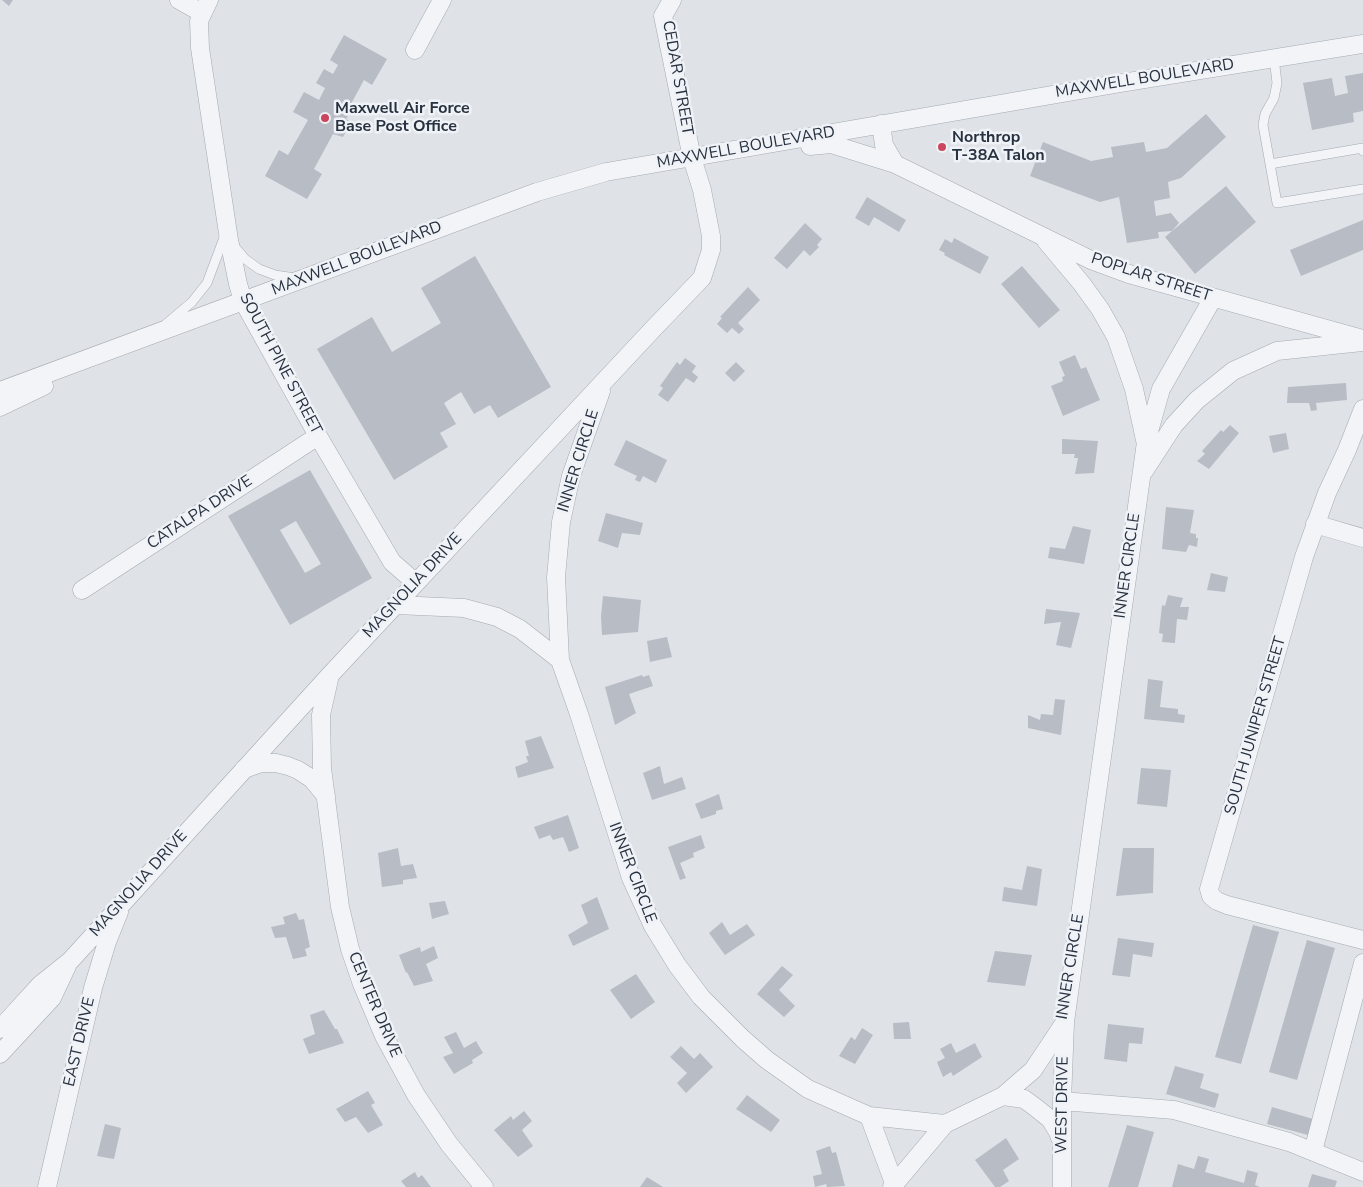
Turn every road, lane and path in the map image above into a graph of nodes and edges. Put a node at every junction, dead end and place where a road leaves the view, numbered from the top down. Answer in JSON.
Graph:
{"nodes":[{"id":1,"x":179,"y":0,"type":"edge"},
{"id":2,"x":442,"y":0,"type":"edge"},
{"id":3,"x":672,"y":0,"type":"edge"},
{"id":4,"x":205,"y":6,"type":"edge"},
{"id":5,"x":1363,"y":44,"type":"edge"},
{"id":6,"x":415,"y":50,"type":"dead end"},
{"id":7,"x":1274,"y":58,"type":"junction"},
{"id":8,"x":880,"y":124,"type":"junction"},
{"id":9,"x":778,"y":141,"type":"junction"},
{"id":10,"x":1363,"y":151,"type":"edge"},
{"id":11,"x":692,"y":158,"type":"junction"},
{"id":12,"x":895,"y":164,"type":"junction"},
{"id":13,"x":1270,"y":164,"type":"junction"},
{"id":14,"x":1363,"y":189,"type":"edge"},
{"id":15,"x":703,"y":195,"type":"joint"},
{"id":16,"x":228,"y":234,"type":"junction"},
{"id":17,"x":1042,"y":237,"type":"junction"},
{"id":18,"x":303,"y":279,"type":"junction"},
{"id":19,"x":1213,"y":298,"type":"junction"},
{"id":20,"x":243,"y":301,"type":"junction"},
{"id":21,"x":150,"y":337,"type":"junction"},
{"id":22,"x":1363,"y":341,"type":"edge"},
{"id":23,"x":604,"y":383,"type":"junction"},
{"id":24,"x":0,"y":391,"type":"edge"},
{"id":25,"x":0,"y":407,"type":"edge"},
{"id":26,"x":1363,"y":409,"type":"edge"},
{"id":27,"x":318,"y":436,"type":"junction"},
{"id":28,"x":1146,"y":442,"type":"junction"},
{"id":29,"x":1140,"y":478,"type":"junction"},
{"id":30,"x":1315,"y":524,"type":"junction"},
{"id":31,"x":1363,"y":538,"type":"edge"},
{"id":32,"x":416,"y":583,"type":"junction"},
{"id":33,"x":82,"y":590,"type":"dead end"},
{"id":34,"x":396,"y":605,"type":"junction"},
{"id":35,"x":560,"y":660,"type":"junction"},
{"id":36,"x":330,"y":675,"type":"junction"},
{"id":37,"x":244,"y":769,"type":"junction"},
{"id":38,"x":326,"y":797,"type":"junction"},
{"id":39,"x":123,"y":901,"type":"junction"},
{"id":40,"x":1363,"y":940,"type":"edge"},
{"id":41,"x":70,"y":961,"type":"junction"},
{"id":42,"x":1363,"y":963,"type":"edge"},
{"id":43,"x":1065,"y":1022,"type":"junction"},
{"id":44,"x":0,"y":1029,"type":"edge"},
{"id":45,"x":0,"y":1054,"type":"edge"},
{"id":46,"x":1004,"y":1096,"type":"junction"},
{"id":47,"x":1062,"y":1101,"type":"junction"},
{"id":48,"x":868,"y":1116,"type":"junction"},
{"id":49,"x":945,"y":1124,"type":"junction"},
{"id":50,"x":1062,"y":1146,"type":"junction"},
{"id":51,"x":1313,"y":1152,"type":"junction"},
{"id":52,"x":1363,"y":1172,"type":"edge"},
{"id":53,"x":893,"y":1185,"type":"edge"},
{"id":54,"x":47,"y":1187,"type":"edge"},
{"id":55,"x":484,"y":1187,"type":"edge"},
{"id":56,"x":1062,"y":1187,"type":"edge"}],
"edges":[{"from":1,"to":4,"type":"street"},
{"from":2,"to":6,"type":"street"},
{"from":3,"to":11,"type":"street","name":"CEDAR STREET"},
{"from":4,"to":16,"type":"street","name":"SOUTH PINE STREET"},
{"from":5,"to":7,"type":"street","name":"MAXWELL BOULEVARD"},
{"from":7,"to":8,"type":"street","name":"MAXWELL BOULEVARD"},
{"from":7,"to":13,"type":"lane"},
{"from":8,"to":9,"type":"street","name":"MAXWELL BOULEVARD"},
{"from":8,"to":12,"type":"street"},
{"from":9,"to":11,"type":"street","name":"MAXWELL BOULEVARD"},
{"from":9,"to":12,"type":"street","name":"POPLAR STREET"},
{"from":10,"to":13,"type":"lane"},
{"from":11,"to":15,"type":"street","name":"CEDAR STREET"},
{"from":11,"to":18,"type":"street","name":"MAXWELL BOULEVARD"},
{"from":12,"to":17,"type":"street","name":"POPLAR STREET"},
{"from":13,"to":14,"type":"lane"},
{"from":15,"to":23,"type":"street","name":"MAGNOLIA DRIVE"},
{"from":16,"to":18,"type":"lane"},
{"from":16,"to":20,"type":"street","name":"SOUTH PINE STREET"},
{"from":16,"to":21,"type":"lane"},
{"from":17,"to":19,"type":"street","name":"POPLAR STREET"},
{"from":17,"to":28,"type":"street"},
{"from":18,"to":20,"type":"street","name":"MAXWELL BOULEVARD"},
{"from":19,"to":22,"type":"street","name":"POPLAR STREET"},
{"from":19,"to":28,"type":"street","name":"INNER CIRCLE"},
{"from":20,"to":21,"type":"street","name":"MAXWELL BOULEVARD"},
{"from":20,"to":27,"type":"street","name":"SOUTH PINE STREET"},
{"from":21,"to":24,"type":"street","name":"MAXWELL BOULEVARD"},
{"from":21,"to":25,"type":"street","name":"MAXWELL BOULEVARD"},
{"from":22,"to":29,"type":"street"},
{"from":23,"to":32,"type":"street","name":"MAGNOLIA DRIVE"},
{"from":23,"to":35,"type":"street","name":"INNER CIRCLE"},
{"from":26,"to":30,"type":"street","name":"SOUTH JUNIPER STREET"},
{"from":27,"to":32,"type":"street","name":"SOUTH PINE STREET"},
{"from":27,"to":33,"type":"street","name":"CATALPA DRIVE"},
{"from":28,"to":29,"type":"street","name":"INNER CIRCLE"},
{"from":29,"to":43,"type":"street","name":"INNER CIRCLE"},
{"from":30,"to":31,"type":"street"},
{"from":30,"to":40,"type":"street","name":"SOUTH JUNIPER STREET"},
{"from":32,"to":34,"type":"street","name":"MAGNOLIA DRIVE"},
{"from":34,"to":35,"type":"street"},
{"from":34,"to":36,"type":"street","name":"MAGNOLIA DRIVE"},
{"from":35,"to":48,"type":"street","name":"INNER CIRCLE"},
{"from":36,"to":37,"type":"street","name":"MAGNOLIA DRIVE"},
{"from":36,"to":38,"type":"street","name":"CENTER DRIVE"},
{"from":37,"to":38,"type":"street"},
{"from":37,"to":39,"type":"street","name":"MAGNOLIA DRIVE"},
{"from":38,"to":55,"type":"street","name":"CENTER DRIVE"},
{"from":39,"to":41,"type":"street","name":"MAGNOLIA DRIVE"},
{"from":39,"to":54,"type":"street","name":"EAST DRIVE"},
{"from":41,"to":44,"type":"street","name":"MAGNOLIA DRIVE"},
{"from":41,"to":45,"type":"street","name":"MAGNOLIA DRIVE"},
{"from":42,"to":51,"type":"street"},
{"from":43,"to":46,"type":"street","name":"INNER CIRCLE"},
{"from":43,"to":47,"type":"street","name":"WEST DRIVE"},
{"from":46,"to":49,"type":"street","name":"INNER CIRCLE"},
{"from":46,"to":50,"type":"street"},
{"from":47,"to":50,"type":"street","name":"WEST DRIVE"},
{"from":47,"to":51,"type":"street"},
{"from":48,"to":49,"type":"street","name":"INNER CIRCLE"},
{"from":48,"to":53,"type":"street"},
{"from":49,"to":53,"type":"street"},
{"from":50,"to":56,"type":"street","name":"WEST DRIVE"},
{"from":51,"to":52,"type":"street"}]}
